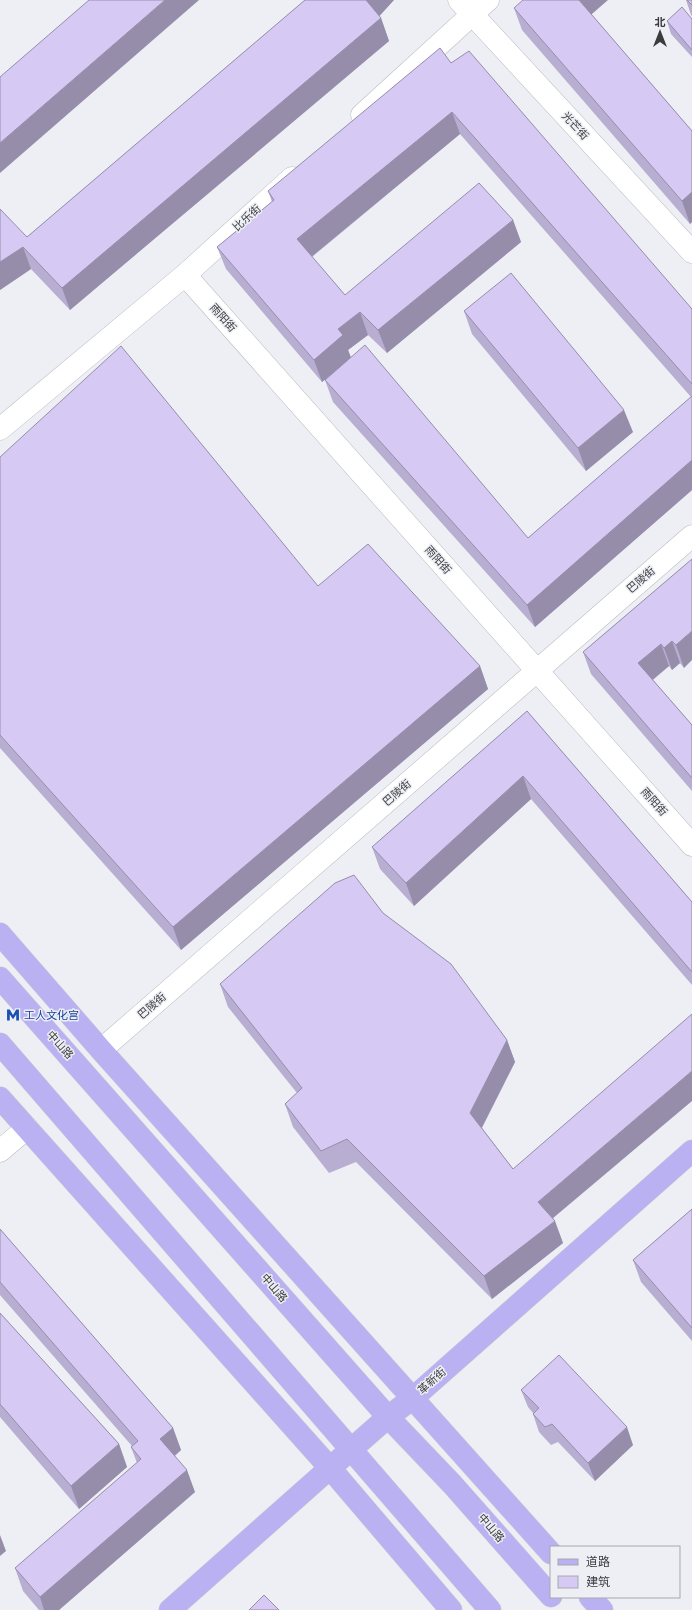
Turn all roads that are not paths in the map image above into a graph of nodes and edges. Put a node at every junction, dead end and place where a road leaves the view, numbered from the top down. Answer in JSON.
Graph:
{"nodes":[{"id":1,"x":488,"y":0,"type":"edge"},
{"id":2,"x":465,"y":8,"type":"edge"},
{"id":3,"x":348,"y":127,"type":"edge"},
{"id":4,"x":308,"y":164,"type":"edge"},
{"id":5,"x":692,"y":252,"type":"edge"},
{"id":6,"x":184,"y":275,"type":"junction"},
{"id":7,"x":0,"y":429,"type":"edge"},
{"id":8,"x":692,"y":536,"type":"edge"},
{"id":9,"x":537,"y":671,"type":"junction"},
{"id":10,"x":692,"y":845,"type":"edge"},
{"id":11,"x":0,"y":934,"type":"edge"},
{"id":12,"x":0,"y":978,"type":"edge"},
{"id":13,"x":0,"y":1044,"type":"edge"},
{"id":14,"x":102,"y":1050,"type":"junction"},
{"id":15,"x":0,"y":1098,"type":"edge"},
{"id":16,"x":27,"y":1128,"type":"junction"},
{"id":17,"x":0,"y":1151,"type":"edge"},
{"id":18,"x":692,"y":1151,"type":"edge"},
{"id":19,"x":413,"y":1398,"type":"junction"},
{"id":20,"x":388,"y":1417,"type":"junction"},
{"id":21,"x":350,"y":1450,"type":"junction"},
{"id":22,"x":330,"y":1468,"type":"junction"},
{"id":23,"x":550,"y":1552,"type":"edge"},
{"id":24,"x":550,"y":1594,"type":"edge"},
{"id":25,"x":554,"y":1598,"type":"edge"},
{"id":26,"x":591,"y":1598,"type":"edge"},
{"id":27,"x":170,"y":1610,"type":"edge"},
{"id":28,"x":451,"y":1610,"type":"edge"},
{"id":29,"x":490,"y":1610,"type":"edge"},
{"id":30,"x":564,"y":1610,"type":"edge"},
{"id":31,"x":602,"y":1610,"type":"edge"}],
"edges":[{"from":1,"to":2,"type":"street"},
{"from":2,"to":3,"type":"street"},
{"from":2,"to":5,"type":"street","name":"光芒街"},
{"from":4,"to":6,"type":"street","name":"比乐街"},
{"from":6,"to":7,"type":"street","name":"比乐街"},
{"from":6,"to":9,"type":"street","name":"雨阳街"},
{"from":8,"to":9,"type":"street","name":"巴陵街"},
{"from":9,"to":10,"type":"street","name":"雨阳街"},
{"from":9,"to":14,"type":"street","name":"巴陵街"},
{"from":11,"to":14,"type":"main road"},
{"from":12,"to":20,"type":"main road","name":"中山路"},
{"from":13,"to":21,"type":"main road"},
{"from":14,"to":19,"type":"main road"},
{"from":15,"to":16,"type":"main road"},
{"from":16,"to":17,"type":"street"},
{"from":16,"to":22,"type":"main road"},
{"from":18,"to":19,"type":"main road","name":"革新街"},
{"from":19,"to":20,"type":"main road","name":"革新街"},
{"from":19,"to":23,"type":"main road"},
{"from":20,"to":21,"type":"main road","name":"革新街"},
{"from":20,"to":24,"type":"main road","name":"中山路"},
{"from":21,"to":22,"type":"main road","name":"革新街"},
{"from":21,"to":29,"type":"main road"},
{"from":22,"to":27,"type":"main road","name":"革新街"},
{"from":22,"to":28,"type":"main road"},
{"from":25,"to":30,"type":"main road","name":"中山路"},
{"from":26,"to":31,"type":"main road"}]}
